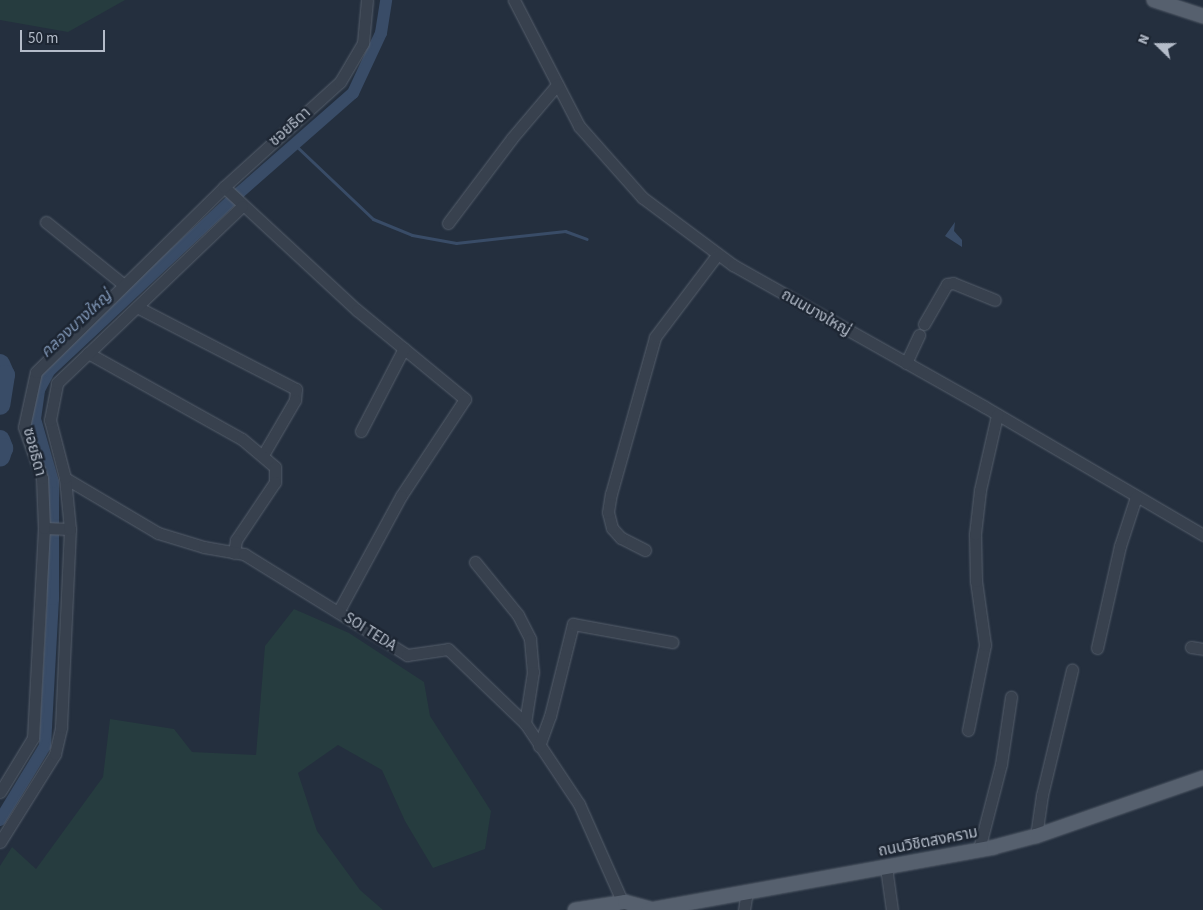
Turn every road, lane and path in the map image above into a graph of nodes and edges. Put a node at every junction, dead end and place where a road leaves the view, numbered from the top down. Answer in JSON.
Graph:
{"nodes":[{"id":1,"x":367,"y":0,"type":"edge"},
{"id":2,"x":514,"y":0,"type":"edge"},
{"id":3,"x":1154,"y":0,"type":"edge"},
{"id":4,"x":1203,"y":16,"type":"edge"},
{"id":5,"x":557,"y":85,"type":"junction"},
{"id":6,"x":224,"y":187,"type":"junction"},
{"id":7,"x":242,"y":206,"type":"junction"},
{"id":8,"x":46,"y":222,"type":"dead end"},
{"id":9,"x":448,"y":223,"type":"dead end"},
{"id":10,"x":716,"y":254,"type":"junction"},
{"id":11,"x":124,"y":285,"type":"junction"},
{"id":12,"x":995,"y":300,"type":"dead end"},
{"id":13,"x":137,"y":307,"type":"junction"},
{"id":14,"x":924,"y":324,"type":"dead end"},
{"id":15,"x":919,"y":335,"type":"dead end"},
{"id":16,"x":404,"y":348,"type":"junction"},
{"id":17,"x":88,"y":354,"type":"junction"},
{"id":18,"x":906,"y":363,"type":"junction"},
{"id":19,"x":997,"y":414,"type":"junction"},
{"id":20,"x":361,"y":431,"type":"dead end"},
{"id":21,"x":263,"y":455,"type":"junction"},
{"id":22,"x":65,"y":478,"type":"junction"},
{"id":23,"x":1136,"y":497,"type":"junction"},
{"id":24,"x":44,"y":528,"type":"junction"},
{"id":25,"x":70,"y":528,"type":"junction"},
{"id":26,"x":1203,"y":535,"type":"edge"},
{"id":27,"x":646,"y":550,"type":"dead end"},
{"id":28,"x":234,"y":553,"type":"junction"},
{"id":29,"x":475,"y":562,"type":"dead end"},
{"id":30,"x":338,"y":612,"type":"junction"},
{"id":31,"x":672,"y":642,"type":"dead end"},
{"id":32,"x":1191,"y":647,"type":"dead end"},
{"id":33,"x":1097,"y":648,"type":"dead end"},
{"id":34,"x":1203,"y":649,"type":"edge"},
{"id":35,"x":1072,"y":670,"type":"dead end"},
{"id":36,"x":1011,"y":697,"type":"dead end"},
{"id":37,"x":525,"y":723,"type":"junction"},
{"id":38,"x":968,"y":730,"type":"dead end"},
{"id":39,"x":539,"y":746,"type":"junction"},
{"id":40,"x":1203,"y":778,"type":"edge"},
{"id":41,"x":0,"y":792,"type":"edge"},
{"id":42,"x":1036,"y":836,"type":"junction"},
{"id":43,"x":0,"y":842,"type":"edge"},
{"id":44,"x":979,"y":849,"type":"junction"},
{"id":45,"x":886,"y":867,"type":"junction"},
{"id":46,"x":747,"y":892,"type":"junction"},
{"id":47,"x":626,"y":906,"type":"edge"},
{"id":48,"x":651,"y":909,"type":"edge"},
{"id":49,"x":575,"y":910,"type":"edge"},
{"id":50,"x":744,"y":910,"type":"edge"},
{"id":51,"x":892,"y":910,"type":"edge"}],
"edges":[{"from":1,"to":6,"type":"street","name":"ซอยธิดา"},
{"from":2,"to":5,"type":"street","name":"ถนนบางใหญ่"},
{"from":3,"to":4,"type":"main road"},
{"from":5,"to":9,"type":"street"},
{"from":5,"to":10,"type":"street","name":"ถนนบางใหญ่"},
{"from":6,"to":7,"type":"street"},
{"from":6,"to":11,"type":"street","name":"ซอยธิดา"},
{"from":7,"to":13,"type":"street"},
{"from":7,"to":16,"type":"street"},
{"from":8,"to":11,"type":"street"},
{"from":10,"to":18,"type":"street","name":"ถนนบางใหญ่"},
{"from":10,"to":27,"type":"street"},
{"from":11,"to":24,"type":"street","name":"ซอยธิดา"},
{"from":12,"to":14,"type":"street"},
{"from":13,"to":17,"type":"street"},
{"from":13,"to":21,"type":"street"},
{"from":15,"to":18,"type":"street"},
{"from":16,"to":20,"type":"street"},
{"from":16,"to":30,"type":"street"},
{"from":17,"to":21,"type":"street"},
{"from":17,"to":22,"type":"street"},
{"from":18,"to":19,"type":"street","name":"ถนนบางใหญ่"},
{"from":19,"to":23,"type":"street","name":"ถนนบางใหญ่"},
{"from":19,"to":38,"type":"street"},
{"from":21,"to":28,"type":"street"},
{"from":22,"to":25,"type":"street"},
{"from":22,"to":28,"type":"street","name":"SOI TEDA"},
{"from":23,"to":26,"type":"street","name":"ถนนบางใหญ่"},
{"from":23,"to":33,"type":"street"},
{"from":24,"to":25,"type":"street"},
{"from":24,"to":41,"type":"street","name":"ซอยธิดา"},
{"from":25,"to":43,"type":"street"},
{"from":28,"to":30,"type":"street","name":"SOI TEDA"},
{"from":29,"to":37,"type":"street"},
{"from":30,"to":37,"type":"street","name":"SOI TEDA"},
{"from":31,"to":39,"type":"street"},
{"from":32,"to":34,"type":"street"},
{"from":35,"to":42,"type":"street"},
{"from":36,"to":44,"type":"street"},
{"from":37,"to":39,"type":"street","name":"SOI TEDA"},
{"from":39,"to":47,"type":"street","name":"SOI TEDA"},
{"from":40,"to":42,"type":"main road","name":"ถนนวิชิตสงคราม"},
{"from":42,"to":44,"type":"main road","name":"ถนนวิชิตสงคราม"},
{"from":44,"to":45,"type":"main road","name":"ถนนวิชิตสงคราม"},
{"from":45,"to":46,"type":"main road","name":"ถนนวิชิตสงคราม"},
{"from":45,"to":51,"type":"street"},
{"from":46,"to":48,"type":"main road","name":"ถนนวิชิตสงคราม"},
{"from":46,"to":50,"type":"street"},
{"from":47,"to":48,"type":"main road","name":"ถนนวิชิตสงคราม"},
{"from":47,"to":49,"type":"main road","name":"ถนนวิชิตสงคราม"}]}
